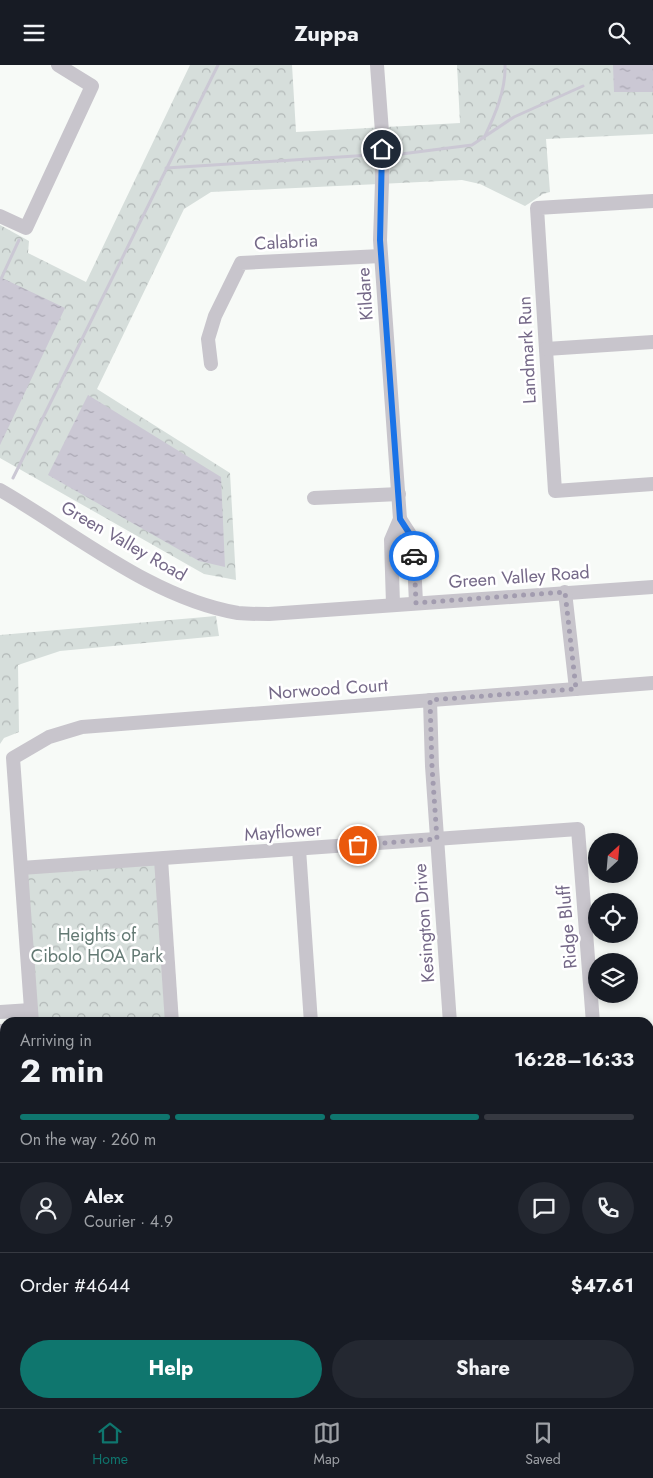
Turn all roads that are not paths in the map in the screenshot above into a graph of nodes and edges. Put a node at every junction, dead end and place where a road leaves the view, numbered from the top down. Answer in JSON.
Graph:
{"nodes":[{"id":1,"x":58,"y":65,"type":"edge"},
{"id":2,"x":377,"y":65,"type":"edge"},
{"id":3,"x":653,"y":201,"type":"edge"},
{"id":4,"x":0,"y":216,"type":"edge"},
{"id":5,"x":381,"y":256,"type":"junction"},
{"id":6,"x":653,"y":342,"type":"edge"},
{"id":7,"x":546,"y":349,"type":"junction"},
{"id":8,"x":211,"y":364,"type":"dead end"},
{"id":9,"x":653,"y":484,"type":"edge"},
{"id":10,"x":0,"y":490,"type":"edge"},
{"id":11,"x":399,"y":494,"type":"junction"},
{"id":12,"x":314,"y":498,"type":"dead end"},
{"id":13,"x":400,"y":519,"type":"junction"},
{"id":14,"x":414,"y":560,"type":"junction"},
{"id":15,"x":391,"y":562,"type":"junction"},
{"id":16,"x":653,"y":587,"type":"edge"},
{"id":17,"x":565,"y":592,"type":"junction"},
{"id":18,"x":416,"y":603,"type":"junction"},
{"id":19,"x":393,"y":604,"type":"junction"},
{"id":20,"x":653,"y":683,"type":"edge"},
{"id":21,"x":576,"y":689,"type":"junction"},
{"id":22,"x":430,"y":700,"type":"junction"},
{"id":23,"x":578,"y":829,"type":"joint"},
{"id":24,"x":437,"y":839,"type":"junction"},
{"id":25,"x":299,"y":849,"type":"junction"},
{"id":26,"x":161,"y":859,"type":"junction"},
{"id":27,"x":21,"y":868,"type":"junction"},
{"id":28,"x":0,"y":1012,"type":"edge"},
{"id":29,"x":32,"y":1016,"type":"edge"},
{"id":30,"x":172,"y":1017,"type":"edge"},
{"id":31,"x":311,"y":1017,"type":"edge"},
{"id":32,"x":450,"y":1017,"type":"edge"},
{"id":33,"x":593,"y":1017,"type":"edge"}],
"edges":[{"from":1,"to":4,"type":"street"},
{"from":2,"to":5,"type":"street","name":"Kildare"},
{"from":3,"to":7,"type":"street","name":"Landmark Run"},
{"from":5,"to":8,"type":"street","name":"Calabria"},
{"from":5,"to":11,"type":"street","name":"Kildare"},
{"from":6,"to":7,"type":"street"},
{"from":7,"to":9,"type":"street","name":"Landmark Run"},
{"from":10,"to":19,"type":"street","name":"Green Valley Road"},
{"from":11,"to":12,"type":"street"},
{"from":11,"to":13,"type":"street","name":"Kildare"},
{"from":13,"to":14,"type":"street","name":"Kildare"},
{"from":13,"to":15,"type":"street","name":"Kildare"},
{"from":14,"to":15,"type":"street"},
{"from":14,"to":18,"type":"street","name":"Kildare"},
{"from":15,"to":19,"type":"street","name":"Kildare"},
{"from":16,"to":17,"type":"street","name":"Green Valley Road"},
{"from":17,"to":18,"type":"street","name":"Green Valley Road"},
{"from":17,"to":21,"type":"street"},
{"from":18,"to":19,"type":"street","name":"Green Valley Road"},
{"from":20,"to":21,"type":"street","name":"Norwood Court"},
{"from":21,"to":22,"type":"street","name":"Norwood Court"},
{"from":22,"to":24,"type":"street","name":"Kesington Drive"},
{"from":22,"to":27,"type":"street","name":"Norwood Court"},
{"from":23,"to":24,"type":"street","name":"Mayflower"},
{"from":23,"to":33,"type":"street","name":"Ridge Bluff"},
{"from":24,"to":25,"type":"street","name":"Mayflower"},
{"from":24,"to":32,"type":"street","name":"Kesington Drive"},
{"from":25,"to":26,"type":"street","name":"Mayflower"},
{"from":25,"to":31,"type":"street"},
{"from":26,"to":27,"type":"street","name":"Mayflower"},
{"from":26,"to":30,"type":"street"},
{"from":27,"to":29,"type":"street"},
{"from":28,"to":29,"type":"street"}]}
